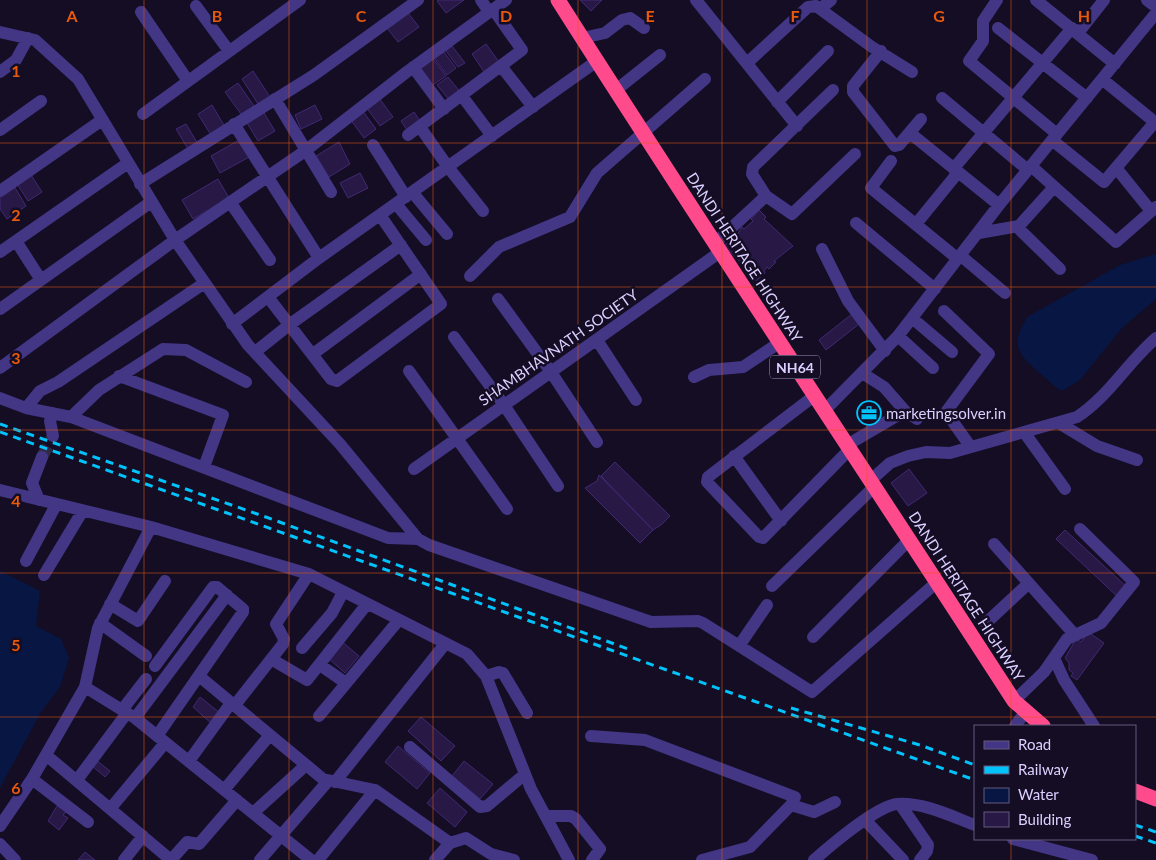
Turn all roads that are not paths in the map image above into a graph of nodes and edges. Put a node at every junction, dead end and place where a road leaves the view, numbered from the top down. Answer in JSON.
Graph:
{"nodes":[{"id":1,"x":300,"y":0,"type":"edge"},
{"id":2,"x":418,"y":0,"type":"edge"},
{"id":3,"x":481,"y":0,"type":"edge"},
{"id":4,"x":506,"y":0,"type":"edge"},
{"id":5,"x":696,"y":0,"type":"edge"},
{"id":6,"x":831,"y":0,"type":"edge"},
{"id":7,"x":997,"y":0,"type":"edge"},
{"id":8,"x":1104,"y":0,"type":"edge"},
{"id":9,"x":1147,"y":0,"type":"edge"},
{"id":10,"x":1039,"y":1,"type":"edge"},
{"id":11,"x":563,"y":2,"type":"edge"},
{"id":12,"x":810,"y":5,"type":"edge"},
{"id":13,"x":196,"y":6,"type":"dead end"},
{"id":14,"x":1156,"y":7,"type":"edge"},
{"id":15,"x":491,"y":11,"type":"junction"},
{"id":16,"x":141,"y":12,"type":"dead end"},
{"id":17,"x":1156,"y":13,"type":"edge"},
{"id":18,"x":644,"y":28,"type":"dead end"},
{"id":19,"x":998,"y":28,"type":"dead end"},
{"id":20,"x":1075,"y":30,"type":"junction"},
{"id":21,"x":0,"y":32,"type":"edge"},
{"id":22,"x":28,"y":38,"type":"junction"},
{"id":23,"x":582,"y":38,"type":"junction"},
{"id":24,"x":229,"y":51,"type":"junction"},
{"id":25,"x":828,"y":51,"type":"dead end"},
{"id":26,"x":881,"y":51,"type":"junction"},
{"id":27,"x":660,"y":55,"type":"dead end"},
{"id":28,"x":597,"y":62,"type":"junction"},
{"id":29,"x":746,"y":63,"type":"junction"},
{"id":30,"x":1043,"y":64,"type":"junction"},
{"id":31,"x":1115,"y":64,"type":"junction"},
{"id":32,"x":501,"y":66,"type":"junction"},
{"id":33,"x":413,"y":67,"type":"junction"},
{"id":34,"x":0,"y":70,"type":"edge"},
{"id":35,"x":912,"y":72,"type":"dead end"},
{"id":36,"x":705,"y":79,"type":"dead end"},
{"id":37,"x":1102,"y":79,"type":"junction"},
{"id":38,"x":188,"y":82,"type":"junction"},
{"id":39,"x":616,"y":90,"type":"junction"},
{"id":40,"x":833,"y":90,"type":"dead end"},
{"id":41,"x":462,"y":96,"type":"junction"},
{"id":42,"x":1012,"y":97,"type":"junction"},
{"id":43,"x":942,"y":98,"type":"dead end"},
{"id":44,"x":1087,"y":98,"type":"junction"},
{"id":45,"x":275,"y":99,"type":"junction"},
{"id":46,"x":41,"y":101,"type":"dead end"},
{"id":47,"x":777,"y":102,"type":"junction"},
{"id":48,"x":533,"y":107,"type":"junction"},
{"id":49,"x":444,"y":109,"type":"junction"},
{"id":50,"x":144,"y":114,"type":"dead end"},
{"id":51,"x":921,"y":119,"type":"dead end"},
{"id":52,"x":102,"y":120,"type":"junction"},
{"id":53,"x":1156,"y":123,"type":"edge"},
{"id":54,"x":234,"y":124,"type":"junction"},
{"id":55,"x":420,"y":126,"type":"junction"},
{"id":56,"x":797,"y":126,"type":"junction"},
{"id":57,"x":0,"y":129,"type":"edge"},
{"id":58,"x":643,"y":132,"type":"junction"},
{"id":59,"x":910,"y":133,"type":"junction"},
{"id":60,"x":982,"y":133,"type":"junction"},
{"id":61,"x":408,"y":135,"type":"dead end"},
{"id":62,"x":492,"y":136,"type":"junction"},
{"id":63,"x":1054,"y":137,"type":"junction"},
{"id":64,"x":373,"y":145,"type":"dead end"},
{"id":65,"x":305,"y":151,"type":"junction"},
{"id":66,"x":855,"y":154,"type":"dead end"},
{"id":67,"x":891,"y":161,"type":"dead end"},
{"id":68,"x":128,"y":163,"type":"junction"},
{"id":69,"x":448,"y":168,"type":"junction"},
{"id":70,"x":954,"y":168,"type":"junction"},
{"id":71,"x":1029,"y":168,"type":"junction"},
{"id":72,"x":1117,"y":169,"type":"junction"},
{"id":73,"x":268,"y":176,"type":"junction"},
{"id":74,"x":140,"y":184,"type":"junction"},
{"id":75,"x":1054,"y":187,"type":"junction"},
{"id":76,"x":0,"y":191,"type":"edge"},
{"id":77,"x":331,"y":192,"type":"dead end"},
{"id":78,"x":766,"y":196,"type":"junction"},
{"id":79,"x":405,"y":198,"type":"junction"},
{"id":80,"x":151,"y":202,"type":"junction"},
{"id":81,"x":230,"y":202,"type":"junction"},
{"id":82,"x":999,"y":205,"type":"junction"},
{"id":83,"x":1154,"y":209,"type":"edge"},
{"id":84,"x":483,"y":211,"type":"dead end"},
{"id":85,"x":380,"y":215,"type":"junction"},
{"id":86,"x":856,"y":223,"type":"dead end"},
{"id":87,"x":916,"y":224,"type":"junction"},
{"id":88,"x":1017,"y":227,"type":"junction"},
{"id":89,"x":979,"y":233,"type":"junction"},
{"id":90,"x":446,"y":234,"type":"dead end"},
{"id":91,"x":174,"y":240,"type":"junction"},
{"id":92,"x":426,"y":240,"type":"dead end"},
{"id":93,"x":16,"y":241,"type":"junction"},
{"id":94,"x":401,"y":245,"type":"junction"},
{"id":95,"x":717,"y":248,"type":"junction"},
{"id":96,"x":822,"y":249,"type":"dead end"},
{"id":97,"x":0,"y":252,"type":"edge"},
{"id":98,"x":319,"y":258,"type":"junction"},
{"id":99,"x":960,"y":258,"type":"junction"},
{"id":100,"x":270,"y":260,"type":"dead end"},
{"id":101,"x":1060,"y":269,"type":"dead end"},
{"id":102,"x":421,"y":274,"type":"junction"},
{"id":103,"x":470,"y":276,"type":"dead end"},
{"id":104,"x":42,"y":280,"type":"junction"},
{"id":105,"x":203,"y":284,"type":"junction"},
{"id":106,"x":935,"y":289,"type":"junction"},
{"id":107,"x":1005,"y":293,"type":"dead end"},
{"id":108,"x":268,"y":297,"type":"junction"},
{"id":109,"x":498,"y":299,"type":"dead end"},
{"id":110,"x":0,"y":309,"type":"edge"},
{"id":111,"x":944,"y":311,"type":"dead end"},
{"id":112,"x":912,"y":318,"type":"junction"},
{"id":113,"x":232,"y":324,"type":"junction"},
{"id":114,"x":289,"y":325,"type":"junction"},
{"id":115,"x":898,"y":336,"type":"junction"},
{"id":116,"x":454,"y":337,"type":"dead end"},
{"id":117,"x":1156,"y":338,"type":"edge"},
{"id":118,"x":596,"y":340,"type":"junction"},
{"id":119,"x":779,"y":343,"type":"junction"},
{"id":120,"x":885,"y":351,"type":"junction"},
{"id":121,"x":255,"y":352,"type":"junction"},
{"id":122,"x":952,"y":352,"type":"dead end"},
{"id":123,"x":313,"y":354,"type":"junction"},
{"id":124,"x":0,"y":368,"type":"edge"},
{"id":125,"x":933,"y":368,"type":"dead end"},
{"id":126,"x":409,"y":371,"type":"dead end"},
{"id":127,"x":552,"y":372,"type":"junction"},
{"id":128,"x":862,"y":373,"type":"junction"},
{"id":129,"x":119,"y":376,"type":"junction"},
{"id":130,"x":694,"y":377,"type":"dead end"},
{"id":131,"x":246,"y":382,"type":"dead end"},
{"id":132,"x":814,"y":396,"type":"junction"},
{"id":133,"x":0,"y":398,"type":"edge"},
{"id":134,"x":636,"y":400,"type":"dead end"},
{"id":135,"x":504,"y":405,"type":"junction"},
{"id":136,"x":26,"y":408,"type":"junction"},
{"id":137,"x":824,"y":411,"type":"junction"},
{"id":138,"x":905,"y":411,"type":"junction"},
{"id":139,"x":53,"y":413,"type":"junction"},
{"id":140,"x":71,"y":417,"type":"junction"},
{"id":141,"x":916,"y":419,"type":"dead end"},
{"id":142,"x":1059,"y":423,"type":"junction"},
{"id":143,"x":1024,"y":432,"type":"junction"},
{"id":144,"x":53,"y":436,"type":"tunnel mouth"},
{"id":145,"x":456,"y":440,"type":"junction"},
{"id":146,"x":597,"y":442,"type":"dead end"},
{"id":147,"x":970,"y":446,"type":"junction"},
{"id":148,"x":849,"y":447,"type":"junction"},
{"id":149,"x":734,"y":456,"type":"junction"},
{"id":150,"x":42,"y":457,"type":"tunnel mouth"},
{"id":151,"x":1137,"y":460,"type":"dead end"},
{"id":152,"x":204,"y":467,"type":"junction"},
{"id":153,"x":414,"y":469,"type":"dead end"},
{"id":154,"x":873,"y":483,"type":"junction"},
{"id":155,"x":558,"y":486,"type":"dead end"},
{"id":156,"x":1065,"y":489,"type":"dead end"},
{"id":157,"x":0,"y":490,"type":"edge"},
{"id":158,"x":39,"y":500,"type":"junction"},
{"id":159,"x":56,"y":505,"type":"junction"},
{"id":160,"x":507,"y":509,"type":"dead end"},
{"id":161,"x":82,"y":512,"type":"junction"},
{"id":162,"x":781,"y":521,"type":"junction"},
{"id":163,"x":151,"y":527,"type":"junction"},
{"id":164,"x":1080,"y":530,"type":"dead end"},
{"id":165,"x":418,"y":539,"type":"junction"},
{"id":166,"x":910,"y":539,"type":"junction"},
{"id":167,"x":994,"y":544,"type":"dead end"},
{"id":168,"x":26,"y":561,"type":"dead end"},
{"id":169,"x":309,"y":574,"type":"junction"},
{"id":170,"x":44,"y":575,"type":"dead end"},
{"id":171,"x":165,"y":581,"type":"dead end"},
{"id":172,"x":937,"y":582,"type":"junction"},
{"id":173,"x":1029,"y":583,"type":"junction"},
{"id":174,"x":772,"y":586,"type":"dead end"},
{"id":175,"x":343,"y":592,"type":"junction"},
{"id":176,"x":227,"y":595,"type":"junction"},
{"id":177,"x":110,"y":604,"type":"junction"},
{"id":178,"x":367,"y":604,"type":"junction"},
{"id":179,"x":767,"y":605,"type":"dead end"},
{"id":180,"x":398,"y":621,"type":"junction"},
{"id":181,"x":100,"y":622,"type":"junction"},
{"id":182,"x":986,"y":623,"type":"dead end"},
{"id":183,"x":1074,"y":634,"type":"junction"},
{"id":184,"x":813,"y":637,"type":"dead end"},
{"id":185,"x":445,"y":644,"type":"junction"},
{"id":186,"x":739,"y":646,"type":"junction"},
{"id":187,"x":302,"y":648,"type":"dead end"},
{"id":188,"x":271,"y":658,"type":"junction"},
{"id":189,"x":1054,"y":658,"type":"junction"},
{"id":190,"x":320,"y":665,"type":"junction"},
{"id":191,"x":199,"y":676,"type":"junction"},
{"id":192,"x":486,"y":676,"type":"junction"},
{"id":193,"x":146,"y":679,"type":"dead end"},
{"id":194,"x":346,"y":684,"type":"junction"},
{"id":195,"x":85,"y":687,"type":"junction"},
{"id":196,"x":1014,"y":701,"type":"junction"},
{"id":197,"x":233,"y":704,"type":"junction"},
{"id":198,"x":1026,"y":711,"type":"junction"},
{"id":199,"x":527,"y":713,"type":"dead end"},
{"id":200,"x":128,"y":714,"type":"junction"},
{"id":201,"x":319,"y":716,"type":"dead end"},
{"id":202,"x":1016,"y":725,"type":"edge"},
{"id":203,"x":1042,"y":725,"type":"edge"},
{"id":204,"x":1093,"y":725,"type":"edge"},
{"id":205,"x":270,"y":735,"type":"junction"},
{"id":206,"x":591,"y":736,"type":"dead end"},
{"id":207,"x":161,"y":740,"type":"junction"},
{"id":208,"x":410,"y":747,"type":"dead end"},
{"id":209,"x":46,"y":755,"type":"junction"},
{"id":210,"x":189,"y":761,"type":"junction"},
{"id":211,"x":306,"y":765,"type":"junction"},
{"id":212,"x":525,"y":774,"type":"junction"},
{"id":213,"x":32,"y":780,"type":"junction"},
{"id":214,"x":77,"y":780,"type":"junction"},
{"id":215,"x":332,"y":781,"type":"junction"},
{"id":216,"x":224,"y":790,"type":"junction"},
{"id":217,"x":375,"y":790,"type":"junction"},
{"id":218,"x":1136,"y":791,"type":"edge"},
{"id":219,"x":1156,"y":799,"type":"edge"},
{"id":220,"x":236,"y":800,"type":"junction"},
{"id":221,"x":835,"y":802,"type":"dead end"},
{"id":222,"x":900,"y":804,"type":"junction"},
{"id":223,"x":791,"y":805,"type":"junction"},
{"id":224,"x":110,"y":808,"type":"junction"},
{"id":225,"x":253,"y":813,"type":"junction"},
{"id":226,"x":546,"y":816,"type":"junction"},
{"id":227,"x":866,"y":821,"type":"junction"},
{"id":228,"x":88,"y":822,"type":"dead end"},
{"id":229,"x":974,"y":825,"type":"edge"},
{"id":230,"x":0,"y":826,"type":"edge"},
{"id":231,"x":143,"y":836,"type":"junction"},
{"id":232,"x":281,"y":836,"type":"junction"},
{"id":233,"x":1021,"y":840,"type":"edge"},
{"id":234,"x":1038,"y":842,"type":"edge"},
{"id":235,"x":450,"y":843,"type":"junction"},
{"id":236,"x":0,"y":844,"type":"edge"},
{"id":237,"x":489,"y":857,"type":"edge"},
{"id":238,"x":822,"y":858,"type":"edge"},
{"id":239,"x":570,"y":859,"type":"edge"},
{"id":240,"x":14,"y":860,"type":"edge"},
{"id":241,"x":124,"y":860,"type":"edge"},
{"id":242,"x":171,"y":860,"type":"edge"},
{"id":243,"x":260,"y":860,"type":"edge"},
{"id":244,"x":311,"y":860,"type":"edge"},
{"id":245,"x":318,"y":860,"type":"edge"},
{"id":246,"x":435,"y":860,"type":"edge"},
{"id":247,"x":514,"y":860,"type":"edge"},
{"id":248,"x":592,"y":860,"type":"edge"},
{"id":249,"x":702,"y":860,"type":"edge"},
{"id":250,"x":902,"y":860,"type":"edge"},
{"id":251,"x":920,"y":860,"type":"edge"},
{"id":252,"x":1092,"y":860,"type":"edge"}],
"edges":[{"from":1,"to":24,"type":"street"},
{"from":2,"to":45,"type":"street"},
{"from":3,"to":15,"type":"street"},
{"from":4,"to":15,"type":"street"},
{"from":5,"to":29,"type":"street"},
{"from":6,"to":12,"type":"street"},
{"from":7,"to":42,"type":"street"},
{"from":8,"to":20,"type":"street"},
{"from":9,"to":14,"type":"street"},
{"from":10,"to":20,"type":"street"},
{"from":11,"to":23,"type":"highway","name":"DANDI HERITAGE HIGHWAY","number":"NH64"},
{"from":12,"to":26,"type":"street"},
{"from":12,"to":29,"type":"street"},
{"from":13,"to":24,"type":"street"},
{"from":15,"to":32,"type":"street"},
{"from":15,"to":33,"type":"street"},
{"from":16,"to":38,"type":"street"},
{"from":17,"to":31,"type":"street"},
{"from":18,"to":23,"type":"street"},
{"from":19,"to":30,"type":"street"},
{"from":20,"to":30,"type":"street"},
{"from":20,"to":31,"type":"street"},
{"from":21,"to":22,"type":"street"},
{"from":22,"to":34,"type":"street"},
{"from":22,"to":52,"type":"street"},
{"from":23,"to":28,"type":"highway","name":"DANDI HERITAGE HIGHWAY","number":"NH64"},
{"from":24,"to":38,"type":"street"},
{"from":25,"to":47,"type":"street"},
{"from":26,"to":35,"type":"street"},
{"from":26,"to":59,"type":"street"},
{"from":27,"to":39,"type":"street"},
{"from":28,"to":39,"type":"highway","name":"DANDI HERITAGE HIGHWAY","number":"NH64"},
{"from":28,"to":48,"type":"street"},
{"from":29,"to":47,"type":"street"},
{"from":30,"to":42,"type":"street"},
{"from":30,"to":44,"type":"street"},
{"from":31,"to":37,"type":"street"},
{"from":32,"to":41,"type":"street"},
{"from":32,"to":48,"type":"street"},
{"from":33,"to":49,"type":"street"},
{"from":33,"to":65,"type":"street"},
{"from":36,"to":58,"type":"street"},
{"from":37,"to":44,"type":"street"},
{"from":37,"to":53,"type":"street"},
{"from":38,"to":50,"type":"street"},
{"from":39,"to":58,"type":"highway","name":"DANDI HERITAGE HIGHWAY","number":"NH64"},
{"from":40,"to":56,"type":"street"},
{"from":41,"to":49,"type":"street"},
{"from":41,"to":62,"type":"street"},
{"from":42,"to":60,"type":"street"},
{"from":42,"to":63,"type":"street"},
{"from":43,"to":60,"type":"street"},
{"from":44,"to":63,"type":"street"},
{"from":45,"to":54,"type":"street"},
{"from":45,"to":65,"type":"street"},
{"from":46,"to":57,"type":"street"},
{"from":47,"to":56,"type":"street"},
{"from":48,"to":62,"type":"street"},
{"from":49,"to":55,"type":"street"},
{"from":51,"to":59,"type":"street"},
{"from":52,"to":68,"type":"street"},
{"from":52,"to":76,"type":"street"},
{"from":53,"to":72,"type":"street"},
{"from":54,"to":73,"type":"street"},
{"from":54,"to":74,"type":"street"},
{"from":55,"to":61,"type":"street"},
{"from":55,"to":69,"type":"street"},
{"from":56,"to":78,"type":"street"},
{"from":58,"to":95,"type":"highway","name":"DANDI HERITAGE HIGHWAY","number":"NH64"},
{"from":58,"to":103,"type":"street"},
{"from":59,"to":70,"type":"street"},
{"from":60,"to":70,"type":"street"},
{"from":60,"to":71,"type":"street"},
{"from":62,"to":69,"type":"street"},
{"from":63,"to":71,"type":"street"},
{"from":63,"to":72,"type":"street"},
{"from":64,"to":79,"type":"street"},
{"from":65,"to":73,"type":"street"},
{"from":65,"to":77,"type":"street"},
{"from":66,"to":78,"type":"street"},
{"from":67,"to":87,"type":"street"},
{"from":68,"to":74,"type":"street"},
{"from":68,"to":93,"type":"street"},
{"from":69,"to":79,"type":"street"},
{"from":69,"to":84,"type":"street"},
{"from":70,"to":82,"type":"street"},
{"from":70,"to":87,"type":"street"},
{"from":71,"to":75,"type":"street"},
{"from":71,"to":82,"type":"street"},
{"from":72,"to":83,"type":"street"},
{"from":73,"to":81,"type":"street"},
{"from":73,"to":98,"type":"street"},
{"from":74,"to":80,"type":"street"},
{"from":75,"to":83,"type":"street"},
{"from":75,"to":88,"type":"street"},
{"from":78,"to":95,"type":"street","name":"SHAMBHAVNATH SOCIETY"},
{"from":79,"to":85,"type":"street"},
{"from":79,"to":90,"type":"street"},
{"from":79,"to":92,"type":"street"},
{"from":80,"to":91,"type":"street"},
{"from":80,"to":104,"type":"street"},
{"from":81,"to":91,"type":"street"},
{"from":81,"to":100,"type":"street"},
{"from":82,"to":89,"type":"street"},
{"from":85,"to":94,"type":"street"},
{"from":85,"to":98,"type":"street"},
{"from":86,"to":106,"type":"street"},
{"from":87,"to":99,"type":"street"},
{"from":88,"to":89,"type":"street"},
{"from":88,"to":101,"type":"street"},
{"from":89,"to":99,"type":"street"},
{"from":91,"to":105,"type":"street"},
{"from":91,"to":124,"type":"street"},
{"from":93,"to":97,"type":"street"},
{"from":93,"to":104,"type":"street"},
{"from":94,"to":102,"type":"street"},
{"from":94,"to":114,"type":"street"},
{"from":95,"to":118,"type":"street","name":"SHAMBHAVNATH SOCIETY"},
{"from":95,"to":119,"type":"highway","name":"DANDI HERITAGE HIGHWAY","number":"NH64"},
{"from":96,"to":120,"type":"street"},
{"from":98,"to":108,"type":"street"},
{"from":99,"to":106,"type":"street"},
{"from":99,"to":107,"type":"street"},
{"from":102,"to":123,"type":"street"},
{"from":102,"to":123,"type":"street"},
{"from":104,"to":110,"type":"street"},
{"from":105,"to":113,"type":"street"},
{"from":105,"to":136,"type":"street"},
{"from":106,"to":112,"type":"street"},
{"from":108,"to":113,"type":"street"},
{"from":108,"to":114,"type":"street"},
{"from":109,"to":127,"type":"street"},
{"from":111,"to":147,"type":"street"},
{"from":112,"to":115,"type":"street"},
{"from":112,"to":122,"type":"street"},
{"from":113,"to":121,"type":"street"},
{"from":114,"to":121,"type":"street"},
{"from":114,"to":123,"type":"street"},
{"from":115,"to":120,"type":"street"},
{"from":115,"to":125,"type":"street"},
{"from":116,"to":135,"type":"street"},
{"from":117,"to":142,"type":"street"},
{"from":118,"to":127,"type":"street","name":"SHAMBHAVNATH SOCIETY"},
{"from":118,"to":134,"type":"street"},
{"from":119,"to":130,"type":"street"},
{"from":119,"to":132,"type":"highway","name":"DANDI HERITAGE HIGHWAY","number":"NH64"},
{"from":120,"to":128,"type":"street"},
{"from":121,"to":165,"type":"street"},
{"from":126,"to":145,"type":"street"},
{"from":127,"to":135,"type":"street","name":"SHAMBHAVNATH SOCIETY"},
{"from":127,"to":146,"type":"street"},
{"from":128,"to":137,"type":"street"},
{"from":128,"to":138,"type":"street"},
{"from":129,"to":131,"type":"street"},
{"from":129,"to":140,"type":"street"},
{"from":129,"to":152,"type":"street"},
{"from":132,"to":137,"type":"highway","name":"DANDI HERITAGE HIGHWAY","number":"NH64"},
{"from":132,"to":149,"type":"street"},
{"from":133,"to":136,"type":"street"},
{"from":135,"to":145,"type":"street","name":"SHAMBHAVNATH SOCIETY"},
{"from":135,"to":155,"type":"street"},
{"from":136,"to":139,"type":"street"},
{"from":137,"to":148,"type":"highway","name":"DANDI HERITAGE HIGHWAY","number":"NH64"},
{"from":138,"to":141,"type":"street"},
{"from":138,"to":148,"type":"street"},
{"from":139,"to":140,"type":"street"},
{"from":139,"to":144,"type":"street"},
{"from":140,"to":152,"type":"street"},
{"from":142,"to":143,"type":"street"},
{"from":142,"to":151,"type":"street"},
{"from":143,"to":147,"type":"street"},
{"from":143,"to":156,"type":"street"},
{"from":145,"to":153,"type":"street","name":"SHAMBHAVNATH SOCIETY"},
{"from":145,"to":160,"type":"street"},
{"from":147,"to":154,"type":"street"},
{"from":148,"to":154,"type":"highway","name":"DANDI HERITAGE HIGHWAY","number":"NH64"},
{"from":148,"to":162,"type":"street"},
{"from":149,"to":162,"type":"street"},
{"from":149,"to":162,"type":"street"},
{"from":150,"to":158,"type":"street"},
{"from":152,"to":165,"type":"street"},
{"from":154,"to":166,"type":"highway","name":"DANDI HERITAGE HIGHWAY","number":"NH64"},
{"from":154,"to":174,"type":"street"},
{"from":157,"to":158,"type":"street"},
{"from":158,"to":159,"type":"street"},
{"from":159,"to":161,"type":"street"},
{"from":159,"to":168,"type":"street"},
{"from":161,"to":163,"type":"street"},
{"from":161,"to":170,"type":"street"},
{"from":163,"to":169,"type":"street"},
{"from":163,"to":177,"type":"street"},
{"from":164,"to":183,"type":"street"},
{"from":165,"to":186,"type":"street"},
{"from":166,"to":172,"type":"highway","name":"DANDI HERITAGE HIGHWAY","number":"NH64"},
{"from":166,"to":184,"type":"street"},
{"from":167,"to":173,"type":"street"},
{"from":169,"to":175,"type":"street"},
{"from":169,"to":188,"type":"street"},
{"from":171,"to":177,"type":"street"},
{"from":172,"to":186,"type":"street"},
{"from":172,"to":196,"type":"highway","name":"DANDI HERITAGE HIGHWAY","number":"NH64"},
{"from":173,"to":182,"type":"street"},
{"from":173,"to":183,"type":"street"},
{"from":175,"to":178,"type":"street"},
{"from":175,"to":187,"type":"street"},
{"from":176,"to":181,"type":"street"},
{"from":176,"to":191,"type":"street"},
{"from":176,"to":200,"type":"street"},
{"from":177,"to":181,"type":"street"},
{"from":178,"to":180,"type":"street"},
{"from":178,"to":190,"type":"street"},
{"from":179,"to":186,"type":"street"},
{"from":180,"to":185,"type":"street"},
{"from":180,"to":194,"type":"street"},
{"from":181,"to":195,"type":"street"},
{"from":183,"to":189,"type":"street"},
{"from":185,"to":192,"type":"street"},
{"from":185,"to":215,"type":"street"},
{"from":188,"to":190,"type":"street"},
{"from":188,"to":197,"type":"street"},
{"from":189,"to":196,"type":"street"},
{"from":189,"to":204,"type":"street"},
{"from":190,"to":194,"type":"street"},
{"from":191,"to":197,"type":"street"},
{"from":191,"to":207,"type":"street"},
{"from":192,"to":199,"type":"street"},
{"from":192,"to":212,"type":"street"},
{"from":193,"to":200,"type":"street"},
{"from":194,"to":201,"type":"street"},
{"from":195,"to":200,"type":"street"},
{"from":195,"to":209,"type":"street"},
{"from":196,"to":198,"type":"highway","name":"DANDI HERITAGE HIGHWAY","number":"NH64"},
{"from":197,"to":205,"type":"street"},
{"from":197,"to":210,"type":"street"},
{"from":198,"to":202,"type":"street"},
{"from":198,"to":203,"type":"highway","name":"DANDI HERITAGE HIGHWAY","number":"NH64"},
{"from":200,"to":207,"type":"street"},
{"from":200,"to":214,"type":"street"},
{"from":205,"to":211,"type":"street"},
{"from":205,"to":216,"type":"street"},
{"from":206,"to":223,"type":"street"},
{"from":207,"to":210,"type":"street"},
{"from":207,"to":224,"type":"street"},
{"from":208,"to":212,"type":"street"},
{"from":209,"to":213,"type":"street"},
{"from":209,"to":214,"type":"street"},
{"from":210,"to":216,"type":"street"},
{"from":211,"to":215,"type":"street"},
{"from":211,"to":225,"type":"street"},
{"from":212,"to":226,"type":"street"},
{"from":213,"to":228,"type":"street"},
{"from":213,"to":230,"type":"street"},
{"from":214,"to":224,"type":"street"},
{"from":215,"to":217,"type":"street"},
{"from":215,"to":232,"type":"street"},
{"from":216,"to":220,"type":"street"},
{"from":217,"to":235,"type":"street"},
{"from":217,"to":245,"type":"street"},
{"from":218,"to":219,"type":"highway"},
{"from":220,"to":225,"type":"street"},
{"from":220,"to":242,"type":"street"},
{"from":221,"to":223,"type":"street"},
{"from":222,"to":227,"type":"street"},
{"from":222,"to":229,"type":"street"},
{"from":222,"to":251,"type":"street"},
{"from":223,"to":249,"type":"street"},
{"from":224,"to":231,"type":"street"},
{"from":225,"to":232,"type":"street"},
{"from":226,"to":239,"type":"street"},
{"from":226,"to":248,"type":"street"},
{"from":227,"to":238,"type":"street"},
{"from":227,"to":250,"type":"street"},
{"from":231,"to":241,"type":"street"},
{"from":231,"to":242,"type":"street"},
{"from":232,"to":243,"type":"street"},
{"from":232,"to":244,"type":"street"},
{"from":233,"to":234,"type":"street"},
{"from":234,"to":252,"type":"street"},
{"from":235,"to":237,"type":"street"},
{"from":235,"to":246,"type":"street"},
{"from":236,"to":240,"type":"street"},
{"from":237,"to":247,"type":"street"}]}
